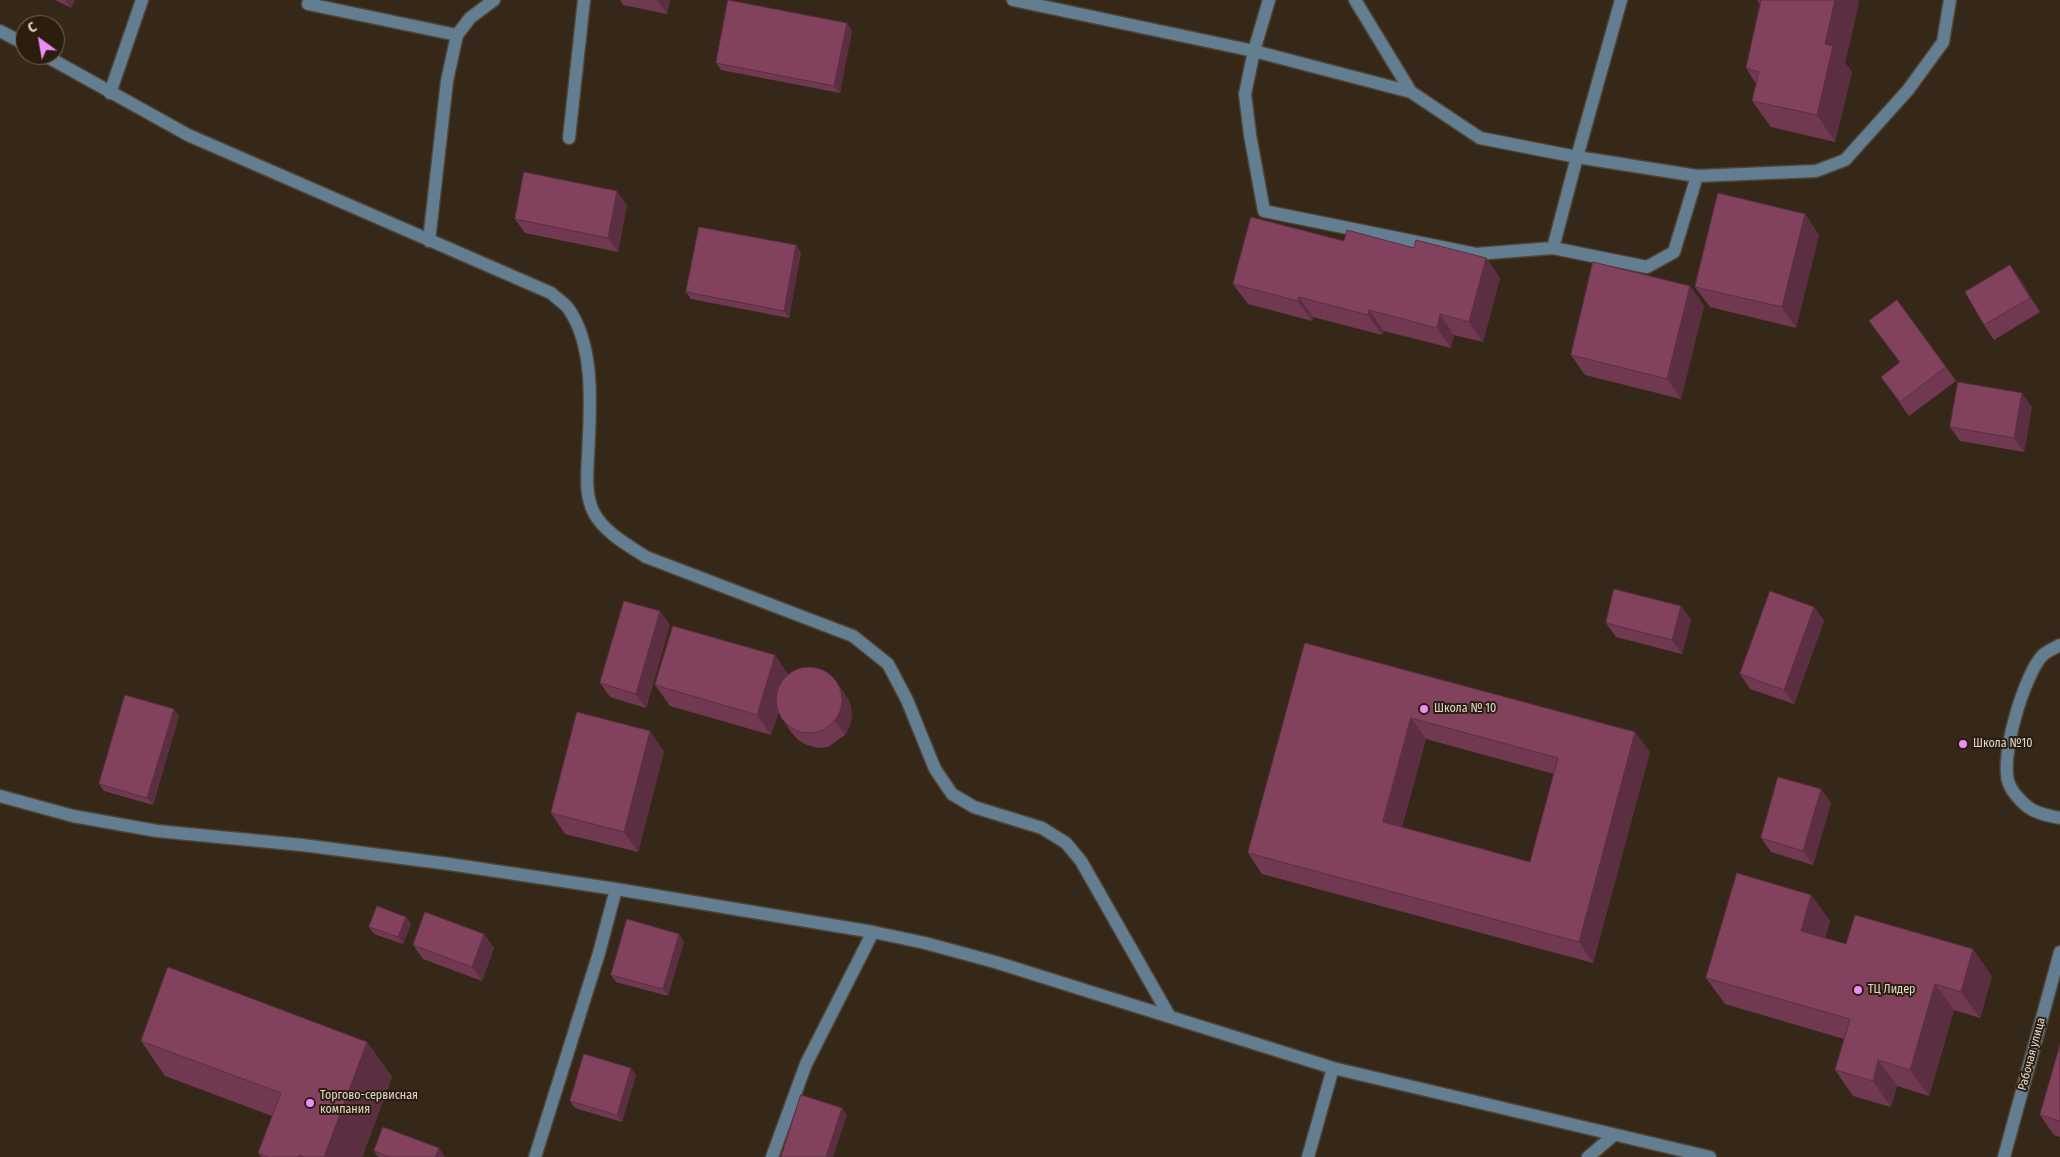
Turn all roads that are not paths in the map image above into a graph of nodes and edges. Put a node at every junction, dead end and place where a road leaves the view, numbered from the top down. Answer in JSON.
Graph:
{"nodes":[{"id":1,"x":142,"y":0,"type":"edge"},
{"id":2,"x":494,"y":0,"type":"edge"},
{"id":3,"x":584,"y":0,"type":"edge"},
{"id":4,"x":1013,"y":0,"type":"edge"},
{"id":5,"x":1269,"y":0,"type":"edge"},
{"id":6,"x":1355,"y":0,"type":"edge"},
{"id":7,"x":1621,"y":0,"type":"edge"},
{"id":8,"x":1950,"y":0,"type":"edge"},
{"id":9,"x":308,"y":4,"type":"dead end"},
{"id":10,"x":0,"y":30,"type":"edge"},
{"id":11,"x":456,"y":35,"type":"junction"},
{"id":12,"x":15,"y":38,"type":"edge"},
{"id":13,"x":1254,"y":51,"type":"junction"},
{"id":14,"x":61,"y":65,"type":"edge"},
{"id":15,"x":1412,"y":92,"type":"junction"},
{"id":16,"x":110,"y":93,"type":"junction"},
{"id":17,"x":569,"y":138,"type":"dead end"},
{"id":18,"x":1578,"y":158,"type":"junction"},
{"id":19,"x":1697,"y":176,"type":"junction"},
{"id":20,"x":429,"y":240,"type":"junction"},
{"id":21,"x":1553,"y":248,"type":"junction"},
{"id":22,"x":2060,"y":646,"type":"edge"},
{"id":23,"x":0,"y":796,"type":"edge"},
{"id":24,"x":2060,"y":818,"type":"edge"},
{"id":25,"x":616,"y":889,"type":"junction"},
{"id":26,"x":873,"y":932,"type":"junction"},
{"id":27,"x":2060,"y":952,"type":"edge"},
{"id":28,"x":1170,"y":1017,"type":"junction"},
{"id":29,"x":1333,"y":1068,"type":"junction"},
{"id":30,"x":1614,"y":1135,"type":"junction"},
{"id":31,"x":535,"y":1157,"type":"edge"},
{"id":32,"x":772,"y":1157,"type":"edge"},
{"id":33,"x":1308,"y":1157,"type":"edge"},
{"id":34,"x":1588,"y":1157,"type":"edge"},
{"id":35,"x":1710,"y":1157,"type":"edge"},
{"id":36,"x":2004,"y":1157,"type":"edge"}],
"edges":[{"from":1,"to":16,"type":"street"},
{"from":2,"to":11,"type":"street"},
{"from":3,"to":17,"type":"street"},
{"from":4,"to":13,"type":"street"},
{"from":5,"to":13,"type":"street"},
{"from":6,"to":15,"type":"street"},
{"from":7,"to":18,"type":"street"},
{"from":8,"to":19,"type":"street"},
{"from":9,"to":11,"type":"street"},
{"from":10,"to":12,"type":"street"},
{"from":11,"to":20,"type":"street"},
{"from":13,"to":15,"type":"street"},
{"from":13,"to":21,"type":"street"},
{"from":14,"to":16,"type":"street"},
{"from":15,"to":18,"type":"street"},
{"from":16,"to":20,"type":"street"},
{"from":18,"to":19,"type":"street"},
{"from":18,"to":21,"type":"street"},
{"from":19,"to":21,"type":"street"},
{"from":20,"to":28,"type":"street"},
{"from":22,"to":24,"type":"street"},
{"from":23,"to":25,"type":"street"},
{"from":25,"to":26,"type":"street"},
{"from":25,"to":31,"type":"street"},
{"from":26,"to":28,"type":"street"},
{"from":26,"to":32,"type":"street"},
{"from":27,"to":36,"type":"street","name":"Рабочая улица"},
{"from":28,"to":29,"type":"street"},
{"from":29,"to":30,"type":"street"},
{"from":29,"to":33,"type":"street"},
{"from":30,"to":34,"type":"street"},
{"from":30,"to":35,"type":"street"}]}
